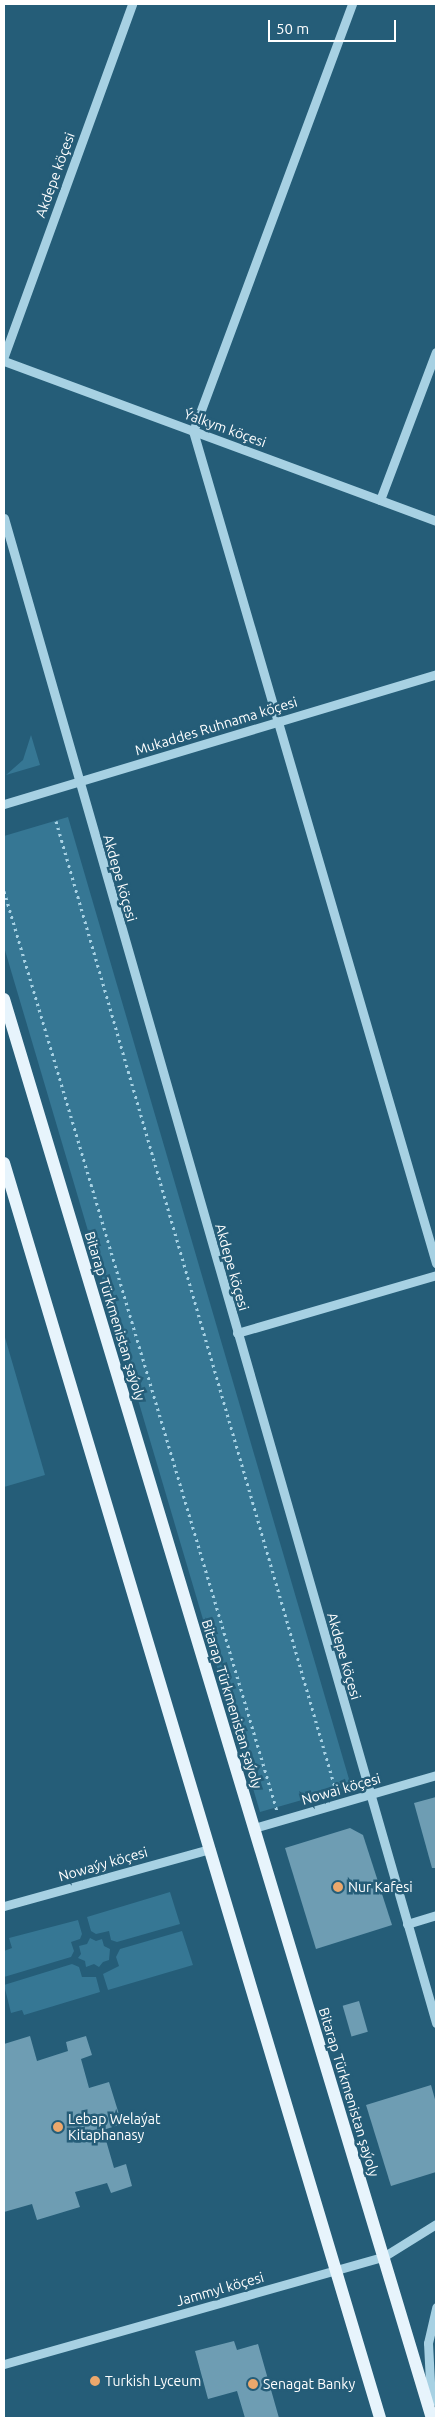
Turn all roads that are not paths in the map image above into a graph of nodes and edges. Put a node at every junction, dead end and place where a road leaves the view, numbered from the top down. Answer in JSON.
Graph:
{"nodes":[{"id":1,"x":132,"y":4,"type":"edge"},
{"id":2,"x":352,"y":4,"type":"edge"},
{"id":3,"x":436,"y":352,"type":"edge"},
{"id":4,"x":4,"y":356,"type":"edge"},
{"id":5,"x":4,"y":361,"type":"edge"},
{"id":6,"x":193,"y":431,"type":"junction"},
{"id":7,"x":380,"y":500,"type":"junction"},
{"id":8,"x":4,"y":518,"type":"edge"},
{"id":9,"x":436,"y":521,"type":"edge"},
{"id":10,"x":436,"y":674,"type":"edge"},
{"id":11,"x":278,"y":722,"type":"junction"},
{"id":12,"x":78,"y":782,"type":"junction"},
{"id":13,"x":4,"y":804,"type":"edge"},
{"id":14,"x":4,"y":999,"type":"edge"},
{"id":15,"x":4,"y":1163,"type":"edge"},
{"id":16,"x":436,"y":1263,"type":"edge"},
{"id":17,"x":436,"y":1275,"type":"edge"},
{"id":18,"x":237,"y":1333,"type":"junction"},
{"id":19,"x":436,"y":1775,"type":"edge"},
{"id":20,"x":369,"y":1795,"type":"junction"},
{"id":21,"x":254,"y":1828,"type":"junction"},
{"id":22,"x":210,"y":1849,"type":"junction"},
{"id":23,"x":4,"y":1906,"type":"edge"},
{"id":24,"x":436,"y":1915,"type":"edge"},
{"id":25,"x":407,"y":1924,"type":"junction"},
{"id":26,"x":436,"y":2023,"type":"edge"},
{"id":27,"x":436,"y":2224,"type":"edge"},
{"id":28,"x":383,"y":2257,"type":"junction"},
{"id":29,"x":336,"y":2270,"type":"junction"},
{"id":30,"x":436,"y":2307,"type":"edge"},
{"id":31,"x":4,"y":2364,"type":"edge"},
{"id":32,"x":432,"y":2416,"type":"edge"},
{"id":33,"x":380,"y":2418,"type":"edge"}],
"edges":[{"from":1,"to":4,"type":"street","name":"Akdepe köçesi"},
{"from":2,"to":6,"type":"street"},
{"from":3,"to":7,"type":"street"},
{"from":5,"to":6,"type":"street","name":"Ýalkym köçesi"},
{"from":6,"to":7,"type":"street","name":"Ýalkym köçesi"},
{"from":6,"to":11,"type":"street"},
{"from":7,"to":9,"type":"street","name":"Ýalkym köçesi"},
{"from":8,"to":12,"type":"street","name":"Akdepe köçesi"},
{"from":10,"to":11,"type":"street","name":"Mukaddes Ruhnama köçesi"},
{"from":11,"to":12,"type":"street","name":"Mukaddes Ruhnama köçesi"},
{"from":11,"to":16,"type":"street"},
{"from":12,"to":13,"type":"street","name":"Mukaddes Ruhnama köçesi"},
{"from":12,"to":18,"type":"street","name":"Akdepe köçesi"},
{"from":14,"to":21,"type":"main road","name":"Bitarap Türkmenistan şaýoly"},
{"from":15,"to":22,"type":"main road"},
{"from":17,"to":18,"type":"street"},
{"from":18,"to":20,"type":"street","name":"Akdepe köçesi"},
{"from":19,"to":20,"type":"street","name":"Nowai köçesi"},
{"from":20,"to":21,"type":"street","name":"Nowai köçesi"},
{"from":20,"to":25,"type":"street","name":"Akdepe köçesi"},
{"from":21,"to":28,"type":"main road","name":"Bitarap Türkmenistan şaýoly"},
{"from":22,"to":23,"type":"street","name":"Nowaýy köçesi"},
{"from":22,"to":29,"type":"main road"},
{"from":24,"to":25,"type":"street"},
{"from":25,"to":26,"type":"street","name":"Akdepe köçesi"},
{"from":27,"to":28,"type":"street","name":"Jammyl köçesi"},
{"from":28,"to":29,"type":"street","name":"Jammyl köçesi"},
{"from":28,"to":32,"type":"main road","name":"Bitarap Türkmenistan şaýoly"},
{"from":29,"to":31,"type":"street","name":"Jammyl köçesi"},
{"from":29,"to":33,"type":"main road"},
{"from":30,"to":32,"type":"street"}]}
